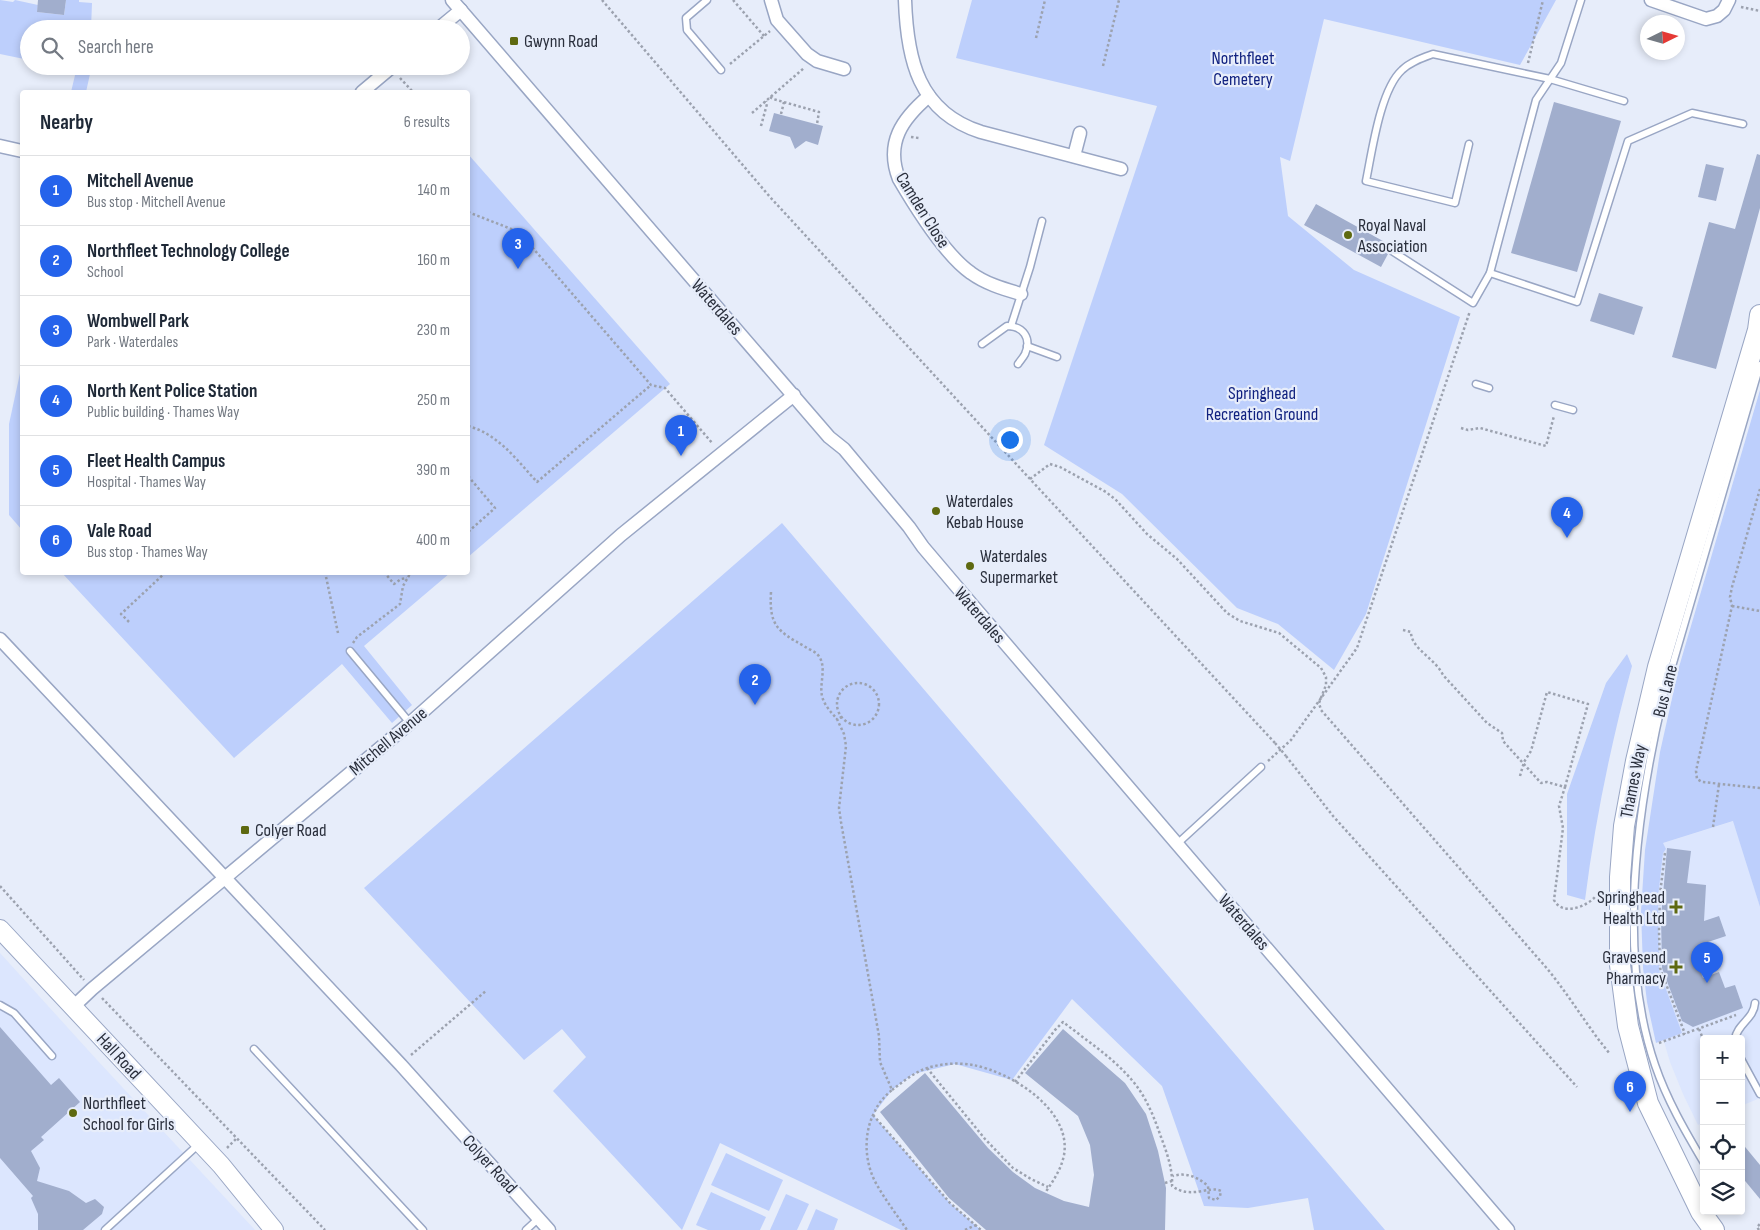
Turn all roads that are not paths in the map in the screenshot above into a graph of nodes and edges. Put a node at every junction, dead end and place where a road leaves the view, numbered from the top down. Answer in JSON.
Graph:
{"nodes":[{"id":1,"x":452,"y":0,"type":"edge"},
{"id":2,"x":707,"y":0,"type":"edge"},
{"id":3,"x":771,"y":0,"type":"edge"},
{"id":4,"x":906,"y":0,"type":"edge"},
{"id":5,"x":1581,"y":0,"type":"edge"},
{"id":6,"x":1650,"y":0,"type":"edge"},
{"id":7,"x":1728,"y":2,"type":"edge"},
{"id":8,"x":461,"y":10,"type":"junction"},
{"id":9,"x":449,"y":20,"type":"edge"},
{"id":10,"x":470,"y":20,"type":"edge"},
{"id":11,"x":470,"y":20,"type":"edge"},
{"id":12,"x":724,"y":68,"type":"road end"},
{"id":13,"x":844,"y":68,"type":"dead end"},
{"id":14,"x":382,"y":75,"type":"edge"},
{"id":15,"x":1550,"y":79,"type":"junction"},
{"id":16,"x":364,"y":90,"type":"edge"},
{"id":17,"x":928,"y":96,"type":"junction"},
{"id":18,"x":1624,"y":101,"type":"dead end"},
{"id":19,"x":1743,"y":124,"type":"dead end"},
{"id":20,"x":1080,"y":133,"type":"dead end"},
{"id":21,"x":1469,"y":144,"type":"dead end"},
{"id":22,"x":0,"y":146,"type":"edge"},
{"id":23,"x":20,"y":150,"type":"edge"},
{"id":24,"x":1074,"y":156,"type":"junction"},
{"id":25,"x":1122,"y":169,"type":"dead end"},
{"id":26,"x":1042,"y":221,"type":"dead end"},
{"id":27,"x":1392,"y":251,"type":"dead end"},
{"id":28,"x":1490,"y":273,"type":"junction"},
{"id":29,"x":1021,"y":294,"type":"junction"},
{"id":30,"x":1759,"y":324,"type":"edge"},
{"id":31,"x":1011,"y":326,"type":"junction"},
{"id":32,"x":982,"y":344,"type":"dead end"},
{"id":33,"x":1026,"y":346,"type":"junction"},
{"id":34,"x":1058,"y":357,"type":"dead end"},
{"id":35,"x":1018,"y":364,"type":"dead end"},
{"id":36,"x":1760,"y":365,"type":"edge"},
{"id":37,"x":1476,"y":384,"type":"dead end"},
{"id":38,"x":1489,"y":388,"type":"dead end"},
{"id":39,"x":794,"y":395,"type":"junction"},
{"id":40,"x":1556,"y":405,"type":"road end"},
{"id":41,"x":1573,"y":410,"type":"dead end"},
{"id":42,"x":0,"y":639,"type":"edge"},
{"id":43,"x":350,"y":651,"type":"road end"},
{"id":44,"x":410,"y":723,"type":"junction"},
{"id":45,"x":1261,"y":767,"type":"road end"},
{"id":46,"x":1177,"y":844,"type":"junction"},
{"id":47,"x":224,"y":878,"type":"junction"},
{"id":48,"x":0,"y":928,"type":"edge"},
{"id":49,"x":1755,"y":1003,"type":"dead end"},
{"id":50,"x":0,"y":1005,"type":"edge"},
{"id":51,"x":73,"y":1007,"type":"junction"},
{"id":52,"x":1736,"y":1035,"type":"edge"},
{"id":53,"x":254,"y":1049,"type":"dead end"},
{"id":54,"x":52,"y":1056,"type":"dead end"},
{"id":55,"x":1745,"y":1072,"type":"edge"},
{"id":56,"x":1760,"y":1094,"type":"edge"},
{"id":57,"x":200,"y":1143,"type":"junction"},
{"id":58,"x":1700,"y":1156,"type":"edge"},
{"id":59,"x":539,"y":1218,"type":"junction"},
{"id":60,"x":1708,"y":1219,"type":"edge"},
{"id":61,"x":105,"y":1230,"type":"edge"},
{"id":62,"x":274,"y":1230,"type":"edge"},
{"id":63,"x":423,"y":1230,"type":"edge"},
{"id":64,"x":526,"y":1230,"type":"edge"},
{"id":65,"x":549,"y":1230,"type":"edge"},
{"id":66,"x":1508,"y":1230,"type":"edge"}],
"edges":[{"from":1,"to":8,"type":"street","name":"Waterdales"},
{"from":2,"to":12,"type":"lane"},
{"from":3,"to":13,"type":"street"},
{"from":4,"to":17,"type":"street"},
{"from":5,"to":15,"type":"lane"},
{"from":6,"to":7,"type":"street"},
{"from":8,"to":9,"type":"street"},
{"from":8,"to":10,"type":"street","name":"Waterdales"},
{"from":11,"to":39,"type":"street","name":"Waterdales"},
{"from":14,"to":16,"type":"street"},
{"from":15,"to":18,"type":"lane"},
{"from":15,"to":21,"type":"lane"},
{"from":15,"to":28,"type":"lane"},
{"from":17,"to":24,"type":"street"},
{"from":17,"to":29,"type":"street","name":"Camden Close"},
{"from":19,"to":28,"type":"lane"},
{"from":20,"to":24,"type":"street"},
{"from":22,"to":23,"type":"street"},
{"from":24,"to":25,"type":"street"},
{"from":26,"to":29,"type":"lane"},
{"from":27,"to":28,"type":"lane"},
{"from":29,"to":31,"type":"lane"},
{"from":30,"to":60,"type":"main road","name":"Thames Way"},
{"from":31,"to":32,"type":"lane"},
{"from":31,"to":33,"type":"lane"},
{"from":33,"to":34,"type":"lane"},
{"from":33,"to":35,"type":"lane"},
{"from":36,"to":58,"type":"lane","name":"Bus Lane"},
{"from":37,"to":38,"type":"lane"},
{"from":39,"to":44,"type":"street","name":"Mitchell Avenue"},
{"from":39,"to":46,"type":"street","name":"Waterdales"},
{"from":40,"to":41,"type":"lane"},
{"from":42,"to":47,"type":"street","name":"Colyer Road"},
{"from":43,"to":44,"type":"lane"},
{"from":44,"to":47,"type":"street","name":"Mitchell Avenue"},
{"from":45,"to":46,"type":"lane"},
{"from":46,"to":66,"type":"street","name":"Waterdales"},
{"from":47,"to":51,"type":"street","name":"Mitchell Avenue"},
{"from":47,"to":59,"type":"street","name":"Colyer Road"},
{"from":48,"to":51,"type":"street","name":"Hall Road"},
{"from":49,"to":52,"type":"lane"},
{"from":50,"to":54,"type":"lane"},
{"from":51,"to":57,"type":"street","name":"Hall Road"},
{"from":53,"to":63,"type":"lane"},
{"from":55,"to":56,"type":"lane"},
{"from":57,"to":61,"type":"lane"},
{"from":57,"to":62,"type":"street","name":"Hall Road"},
{"from":59,"to":64,"type":"lane"},
{"from":59,"to":65,"type":"street","name":"Colyer Road"}]}
